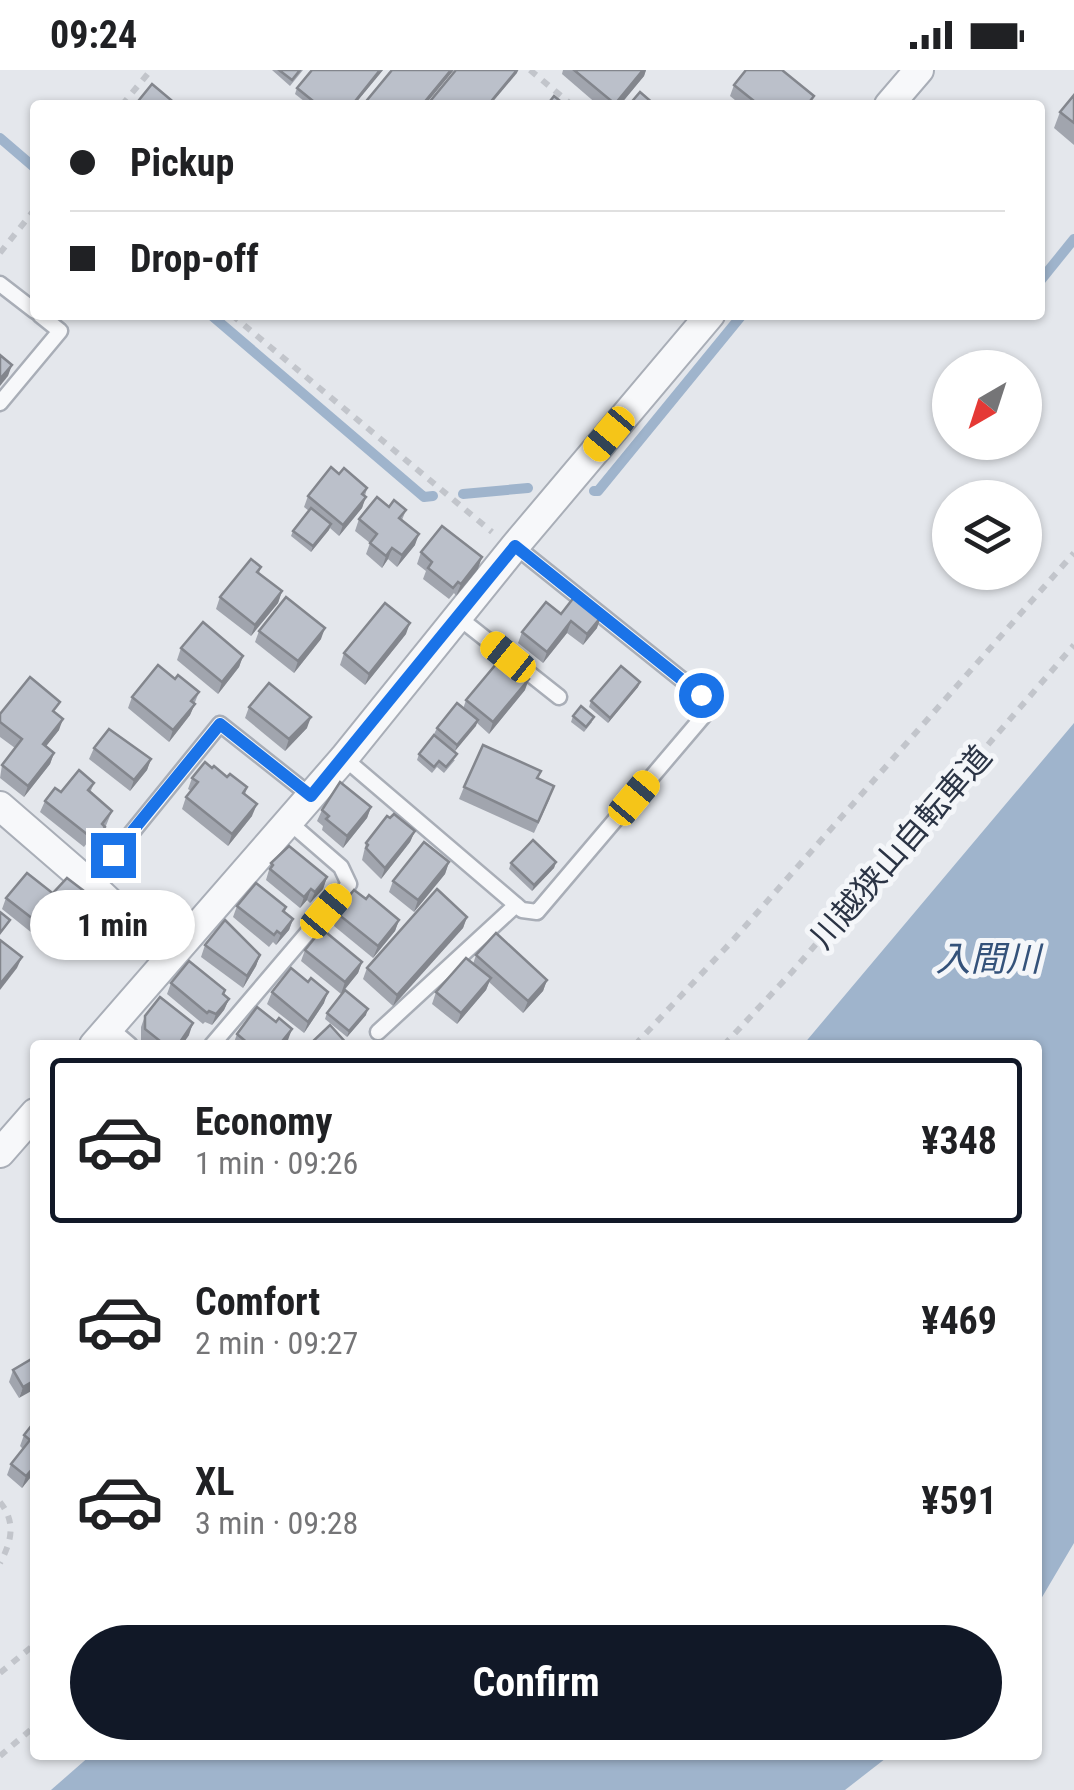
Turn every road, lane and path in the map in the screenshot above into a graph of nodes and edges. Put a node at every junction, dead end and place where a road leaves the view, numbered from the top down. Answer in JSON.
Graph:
{"nodes":[{"id":1,"x":151,"y":70,"type":"edge"},
{"id":2,"x":530,"y":70,"type":"edge"},
{"id":3,"x":919,"y":70,"type":"edge"},
{"id":4,"x":126,"y":100,"type":"edge"},
{"id":5,"x":566,"y":100,"type":"edge"},
{"id":6,"x":893,"y":100,"type":"edge"},
{"id":7,"x":30,"y":215,"type":"edge"},
{"id":8,"x":0,"y":252,"type":"edge"},
{"id":9,"x":0,"y":284,"type":"edge"},
{"id":10,"x":30,"y":308,"type":"edge"},
{"id":11,"x":46,"y":320,"type":"edge"},
{"id":12,"x":238,"y":320,"type":"edge"},
{"id":13,"x":706,"y":320,"type":"edge"},
{"id":14,"x":0,"y":403,"type":"edge"},
{"id":15,"x":514,"y":548,"type":"junction"},
{"id":16,"x":1074,"y":553,"type":"edge"},
{"id":17,"x":458,"y":617,"type":"junction"},
{"id":18,"x":1074,"y":645,"type":"edge"},
{"id":19,"x":559,"y":698,"type":"dead end"},
{"id":20,"x":344,"y":758,"type":"junction"},
{"id":21,"x":311,"y":796,"type":"junction"},
{"id":22,"x":0,"y":806,"type":"edge"},
{"id":23,"x":289,"y":822,"type":"junction"},
{"id":24,"x":90,"y":884,"type":"junction"},
{"id":25,"x":516,"y":904,"type":"junction"},
{"id":26,"x":168,"y":958,"type":"junction"},
{"id":27,"x":378,"y":1032,"type":"dead end"},
{"id":28,"x":111,"y":1039,"type":"edge"},
{"id":29,"x":216,"y":1040,"type":"edge"},
{"id":30,"x":640,"y":1040,"type":"edge"},
{"id":31,"x":729,"y":1040,"type":"edge"},
{"id":32,"x":30,"y":1118,"type":"edge"},
{"id":33,"x":0,"y":1153,"type":"edge"},
{"id":34,"x":0,"y":1502,"type":"edge"},
{"id":35,"x":0,"y":1563,"type":"edge"},
{"id":36,"x":30,"y":1648,"type":"edge"},
{"id":37,"x":0,"y":1672,"type":"edge"},
{"id":38,"x":30,"y":1730,"type":"edge"},
{"id":39,"x":0,"y":1756,"type":"edge"}],
"edges":[{"from":1,"to":4,"type":"path"},
{"from":2,"to":5,"type":"path"},
{"from":3,"to":6,"type":"street"},
{"from":7,"to":8,"type":"path"},
{"from":9,"to":10,"type":"lane"},
{"from":11,"to":14,"type":"lane"},
{"from":12,"to":15,"type":"path"},
{"from":13,"to":15,"type":"street"},
{"from":15,"to":17,"type":"street"},
{"from":15,"to":25,"type":"lane"},
{"from":16,"to":30,"type":"path"},
{"from":17,"to":19,"type":"lane"},
{"from":17,"to":20,"type":"street"},
{"from":18,"to":31,"type":"path","name":"川越狭山自転車道"},
{"from":20,"to":21,"type":"street"},
{"from":20,"to":25,"type":"lane"},
{"from":21,"to":23,"type":"street"},
{"from":21,"to":24,"type":"lane"},
{"from":22,"to":24,"type":"street"},
{"from":23,"to":26,"type":"street"},
{"from":23,"to":29,"type":"lane"},
{"from":24,"to":26,"type":"street"},
{"from":25,"to":27,"type":"lane"},
{"from":26,"to":28,"type":"street"},
{"from":32,"to":33,"type":"street"},
{"from":34,"to":35,"type":"path"},
{"from":36,"to":37,"type":"path"},
{"from":38,"to":39,"type":"path"}]}
